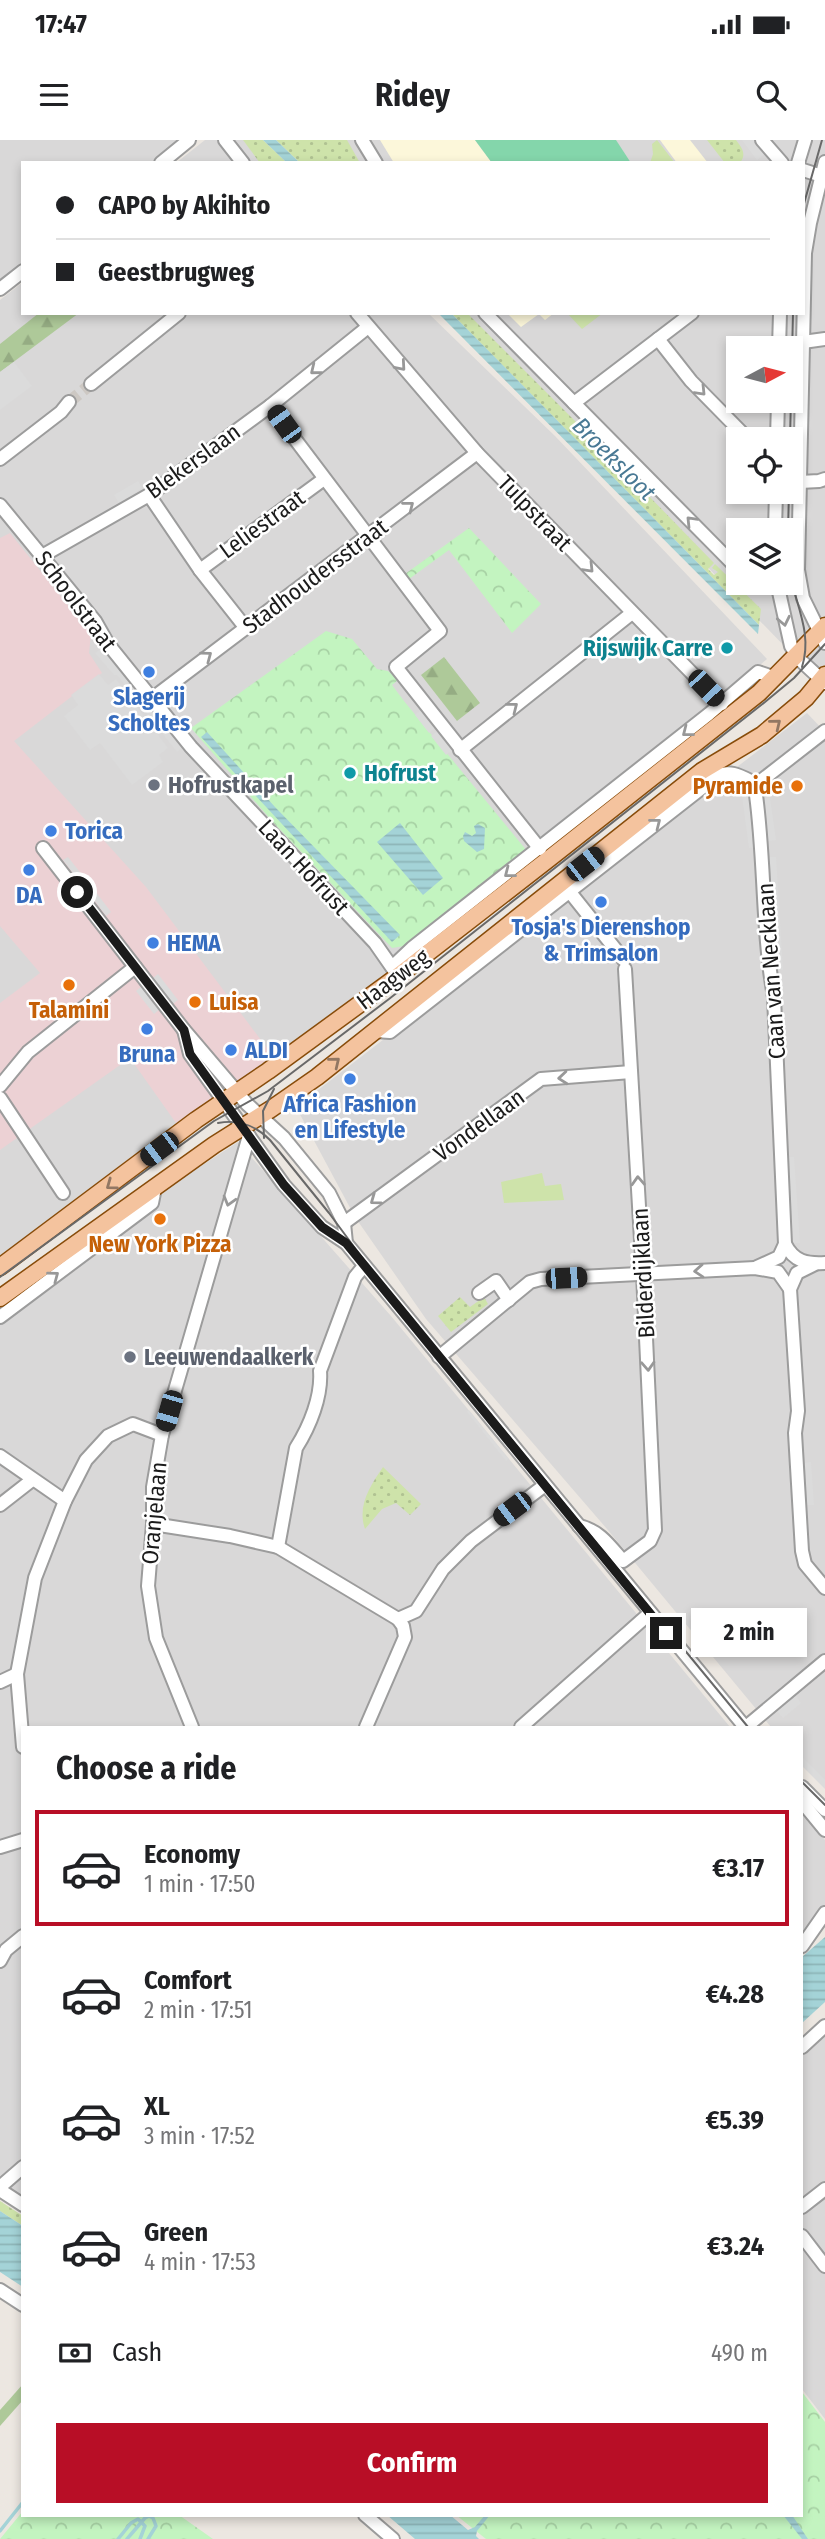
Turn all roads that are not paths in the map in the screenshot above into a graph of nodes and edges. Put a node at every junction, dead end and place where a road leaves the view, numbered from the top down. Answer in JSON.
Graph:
{"nodes":[{"id":1,"x":189,"y":140,"type":"edge"},
{"id":2,"x":225,"y":140,"type":"edge"},
{"id":3,"x":362,"y":140,"type":"edge"},
{"id":4,"x":762,"y":140,"type":"edge"},
{"id":5,"x":805,"y":140,"type":"edge"},
{"id":6,"x":163,"y":161,"type":"edge"},
{"id":7,"x":241,"y":161,"type":"edge"},
{"id":8,"x":375,"y":161,"type":"edge"},
{"id":9,"x":780,"y":161,"type":"edge"},
{"id":10,"x":799,"y":161,"type":"edge"},
{"id":11,"x":825,"y":162,"type":"edge"},
{"id":12,"x":805,"y":171,"type":"edge"},
{"id":13,"x":823,"y":177,"type":"edge"},
{"id":14,"x":21,"y":273,"type":"edge"},
{"id":15,"x":805,"y":279,"type":"edge"},
{"id":16,"x":0,"y":289,"type":"edge"},
{"id":17,"x":176,"y":315,"type":"edge"},
{"id":18,"x":359,"y":315,"type":"edge"},
{"id":19,"x":487,"y":315,"type":"edge"},
{"id":20,"x":689,"y":315,"type":"edge"},
{"id":21,"x":780,"y":315,"type":"edge"},
{"id":22,"x":804,"y":315,"type":"edge"},
{"id":23,"x":368,"y":327,"type":"junction"},
{"id":24,"x":779,"y":336,"type":"edge"},
{"id":25,"x":658,"y":339,"type":"junction"},
{"id":26,"x":825,"y":339,"type":"edge"},
{"id":27,"x":803,"y":342,"type":"joint"},
{"id":28,"x":90,"y":384,"type":"tunnel mouth"},
{"id":29,"x":69,"y":402,"type":"tunnel mouth"},
{"id":30,"x":574,"y":402,"type":"junction"},
{"id":31,"x":270,"y":406,"type":"junction"},
{"id":32,"x":736,"y":427,"type":"edge"},
{"id":33,"x":477,"y":453,"type":"junction"},
{"id":34,"x":0,"y":459,"type":"edge"},
{"id":35,"x":324,"y":479,"type":"junction"},
{"id":36,"x":825,"y":479,"type":"edge"},
{"id":37,"x":803,"y":482,"type":"edge"},
{"id":38,"x":149,"y":495,"type":"junction"},
{"id":39,"x":800,"y":504,"type":"edge"},
{"id":40,"x":0,"y":505,"type":"edge"},
{"id":41,"x":368,"y":537,"type":"junction"},
{"id":42,"x":42,"y":556,"type":"junction"},
{"id":43,"x":726,"y":557,"type":"edge"},
{"id":44,"x":200,"y":570,"type":"junction"},
{"id":45,"x":779,"y":595,"type":"edge"},
{"id":46,"x":632,"y":613,"type":"junction"},
{"id":47,"x":245,"y":628,"type":"junction"},
{"id":48,"x":823,"y":633,"type":"edge"},
{"id":49,"x":797,"y":656,"type":"junction"},
{"id":50,"x":776,"y":678,"type":"junction"},
{"id":51,"x":824,"y":679,"type":"edge"},
{"id":52,"x":153,"y":698,"type":"junction"},
{"id":53,"x":722,"y":704,"type":"junction"},
{"id":54,"x":825,"y":731,"type":"edge"},
{"id":55,"x":460,"y":750,"type":"junction"},
{"id":56,"x":759,"y":785,"type":"junction"},
{"id":57,"x":43,"y":848,"type":"dead end"},
{"id":58,"x":540,"y":849,"type":"junction"},
{"id":59,"x":569,"y":891,"type":"junction"},
{"id":60,"x":135,"y":967,"type":"junction"},
{"id":61,"x":395,"y":971,"type":"junction"},
{"id":62,"x":375,"y":1031,"type":"junction"},
{"id":63,"x":631,"y":1072,"type":"junction"},
{"id":64,"x":0,"y":1086,"type":"edge"},
{"id":65,"x":231,"y":1097,"type":"junction"},
{"id":66,"x":0,"y":1098,"type":"edge"},
{"id":67,"x":260,"y":1116,"type":"junction"},
{"id":68,"x":246,"y":1131,"type":"junction"},
{"id":69,"x":155,"y":1188,"type":"junction"},
{"id":70,"x":63,"y":1193,"type":"dead end"},
{"id":71,"x":344,"y":1223,"type":"junction"},
{"id":72,"x":346,"y":1243,"type":"junction"},
{"id":73,"x":785,"y":1244,"type":"junction"},
{"id":74,"x":820,"y":1264,"type":"edge"},
{"id":75,"x":364,"y":1266,"type":"junction"},
{"id":76,"x":0,"y":1267,"type":"edge"},
{"id":77,"x":755,"y":1268,"type":"junction"},
{"id":78,"x":643,"y":1274,"type":"junction"},
{"id":79,"x":790,"y":1289,"type":"junction"},
{"id":80,"x":479,"y":1293,"type":"dead end"},
{"id":81,"x":0,"y":1298,"type":"edge"},
{"id":82,"x":509,"y":1300,"type":"junction"},
{"id":83,"x":0,"y":1317,"type":"edge"},
{"id":84,"x":439,"y":1357,"type":"junction"},
{"id":85,"x":162,"y":1435,"type":"junction"},
{"id":86,"x":0,"y":1456,"type":"edge"},
{"id":87,"x":32,"y":1480,"type":"junction"},
{"id":88,"x":545,"y":1485,"type":"junction"},
{"id":89,"x":65,"y":1501,"type":"junction"},
{"id":90,"x":0,"y":1505,"type":"edge"},
{"id":91,"x":153,"y":1524,"type":"junction"},
{"id":92,"x":578,"y":1526,"type":"junction"},
{"id":93,"x":278,"y":1547,"type":"junction"},
{"id":94,"x":825,"y":1587,"type":"edge"},
{"id":95,"x":650,"y":1613,"type":"junction"},
{"id":96,"x":398,"y":1619,"type":"junction"},
{"id":97,"x":825,"y":1661,"type":"edge"},
{"id":98,"x":17,"y":1674,"type":"junction"},
{"id":99,"x":0,"y":1682,"type":"edge"},
{"id":100,"x":21,"y":1726,"type":"edge"},
{"id":101,"x":192,"y":1726,"type":"edge"},
{"id":102,"x":366,"y":1726,"type":"edge"},
{"id":103,"x":522,"y":1726,"type":"edge"},
{"id":104,"x":745,"y":1726,"type":"edge"},
{"id":105,"x":747,"y":1726,"type":"edge"},
{"id":106,"x":803,"y":1788,"type":"edge"},
{"id":107,"x":803,"y":1803,"type":"edge"},
{"id":108,"x":825,"y":1810,"type":"edge"},
{"id":109,"x":825,"y":1830,"type":"edge"},
{"id":110,"x":21,"y":1841,"type":"edge"},
{"id":111,"x":0,"y":1847,"type":"edge"},
{"id":112,"x":825,"y":1913,"type":"edge"},
{"id":113,"x":21,"y":1938,"type":"edge"},
{"id":114,"x":803,"y":1942,"type":"edge"},
{"id":115,"x":0,"y":1961,"type":"edge"},
{"id":116,"x":825,"y":2026,"type":"edge"},
{"id":117,"x":803,"y":2046,"type":"edge"},
{"id":118,"x":21,"y":2169,"type":"edge"},
{"id":119,"x":0,"y":2189,"type":"edge"},
{"id":120,"x":825,"y":2189,"type":"edge"},
{"id":121,"x":21,"y":2204,"type":"edge"},
{"id":122,"x":803,"y":2206,"type":"edge"},
{"id":123,"x":803,"y":2237,"type":"edge"},
{"id":124,"x":825,"y":2266,"type":"edge"},
{"id":125,"x":0,"y":2290,"type":"edge"},
{"id":126,"x":21,"y":2304,"type":"edge"},
{"id":127,"x":367,"y":2517,"type":"edge"},
{"id":128,"x":393,"y":2539,"type":"edge"}],
"edges":[{"from":1,"to":6,"type":"street"},
{"from":2,"to":7,"type":"street"},
{"from":3,"to":8,"type":"street"},
{"from":4,"to":9,"type":"street"},
{"from":5,"to":10,"type":"street"},
{"from":11,"to":13,"type":"street"},
{"from":12,"to":13,"type":"street"},
{"from":13,"to":15,"type":"street"},
{"from":14,"to":16,"type":"street"},
{"from":17,"to":28,"type":"street"},
{"from":18,"to":23,"type":"street","name":"Tulpstraat"},
{"from":19,"to":30,"type":"street"},
{"from":20,"to":25,"type":"street"},
{"from":21,"to":24,"type":"street"},
{"from":22,"to":27,"type":"street"},
{"from":23,"to":31,"type":"street","name":"Blekerslaan","one_way":true},
{"from":23,"to":33,"type":"street","name":"Tulpstraat","one_way":true},
{"from":25,"to":30,"type":"street"},
{"from":25,"to":32,"type":"street","one_way":true},
{"from":26,"to":27,"type":"street"},
{"from":29,"to":34,"type":"street"},
{"from":43,"to":30,"type":"street","one_way":true},
{"from":31,"to":35,"type":"street"},
{"from":31,"to":38,"type":"street","name":"Blekerslaan"},
{"from":41,"to":33,"type":"street","name":"Stadhoudersstraat","one_way":true},
{"from":33,"to":46,"type":"street","name":"Tulpstraat","one_way":true},
{"from":35,"to":41,"type":"street"},
{"from":35,"to":44,"type":"street","name":"Leliestraat"},
{"from":36,"to":37,"type":"street"},
{"from":38,"to":42,"type":"street","name":"Blekerslaan"},
{"from":38,"to":44,"type":"street"},
{"from":39,"to":48,"type":"street"},
{"from":40,"to":42,"type":"street","name":"Schoolstraat"},
{"from":41,"to":47,"type":"street","name":"Stadhoudersstraat"},
{"from":41,"to":55,"type":"street"},
{"from":42,"to":52,"type":"street","name":"Schoolstraat"},
{"from":44,"to":47,"type":"street"},
{"from":45,"to":49,"type":"street","one_way":true},
{"from":46,"to":53,"type":"street","name":"Tulpstraat"},
{"from":55,"to":46,"type":"street","one_way":true},
{"from":52,"to":47,"type":"street","name":"Stadhoudersstraat","one_way":true},
{"from":48,"to":49,"type":"main road","name":"Haagweg"},
{"from":49,"to":50,"type":"main road","name":"Haagweg"},
{"from":49,"to":51,"type":"street"},
{"from":50,"to":53,"type":"street","name":"Haagweg"},
{"from":50,"to":61,"type":"main road","name":"Haagweg"},
{"from":62,"to":51,"type":"main road","name":"Haagweg","one_way":true},
{"from":52,"to":61,"type":"street","name":"Laan Hofrust"},
{"from":53,"to":58,"type":"street","name":"Haagweg","one_way":true},
{"from":54,"to":56,"type":"street"},
{"from":55,"to":58,"type":"street"},
{"from":59,"to":56,"type":"street","name":"Haagweg","one_way":true},
{"from":56,"to":73,"type":"street","name":"Caan van Necklaan"},
{"from":57,"to":60,"type":"street"},
{"from":58,"to":61,"type":"street","name":"Haagweg","one_way":true},
{"from":59,"to":62,"type":"street","name":"Haagweg"},
{"from":59,"to":63,"type":"street","name":"Bilderdijklaan"},
{"from":60,"to":64,"type":"street"},
{"from":60,"to":65,"type":"street"},
{"from":61,"to":65,"type":"main road","name":"Haagweg"},
{"from":67,"to":62,"type":"main road","name":"Haagweg","one_way":true},
{"from":63,"to":71,"type":"street","name":"Vondellaan","one_way":true},
{"from":78,"to":63,"type":"street","name":"Bilderdijklaan","one_way":true},
{"from":65,"to":67,"type":"street"},
{"from":65,"to":68,"type":"street"},
{"from":65,"to":76,"type":"main road","name":"Haagweg","one_way":true},
{"from":66,"to":70,"type":"street"},
{"from":67,"to":68,"type":"main road","name":"Haagweg"},
{"from":67,"to":71,"type":"street"},
{"from":68,"to":69,"type":"main road","name":"Haagweg"},
{"from":68,"to":72,"type":"street"},
{"from":68,"to":85,"type":"street","name":"Oranjelaan","one_way":true},
{"from":69,"to":81,"type":"main road","name":"Haagweg"},
{"from":83,"to":69,"type":"street","name":"Haagweg","one_way":true},
{"from":71,"to":72,"type":"street"},
{"from":72,"to":75,"type":"street"},
{"from":73,"to":74,"type":"street"},
{"from":73,"to":77,"type":"street"},
{"from":74,"to":79,"type":"street"},
{"from":75,"to":84,"type":"street"},
{"from":75,"to":93,"type":"street"},
{"from":77,"to":78,"type":"street","one_way":true},
{"from":77,"to":79,"type":"street"},
{"from":78,"to":82,"type":"street"},
{"from":78,"to":92,"type":"street","name":"Bilderdijklaan","one_way":true},
{"from":79,"to":94,"type":"street"},
{"from":80,"to":82,"type":"street"},
{"from":82,"to":84,"type":"street"},
{"from":84,"to":88,"type":"street"},
{"from":85,"to":89,"type":"street"},
{"from":85,"to":91,"type":"street","name":"Oranjelaan"},
{"from":86,"to":87,"type":"street"},
{"from":87,"to":89,"type":"street"},
{"from":87,"to":90,"type":"street"},
{"from":88,"to":92,"type":"street"},
{"from":88,"to":96,"type":"street"},
{"from":89,"to":98,"type":"street"},
{"from":91,"to":93,"type":"street"},
{"from":91,"to":101,"type":"street","name":"Oranjelaan"},
{"from":92,"to":95,"type":"street"},
{"from":93,"to":96,"type":"street"},
{"from":95,"to":103,"type":"street"},
{"from":95,"to":104,"type":"street"},
{"from":96,"to":102,"type":"street"},
{"from":97,"to":105,"type":"street"},
{"from":98,"to":99,"type":"street"},
{"from":98,"to":100,"type":"street"},
{"from":106,"to":108,"type":"street"},
{"from":107,"to":109,"type":"street"},
{"from":110,"to":111,"type":"street"},
{"from":112,"to":114,"type":"street"},
{"from":113,"to":115,"type":"street"},
{"from":116,"to":117,"type":"street"},
{"from":118,"to":119,"type":"street"},
{"from":119,"to":121,"type":"street"},
{"from":120,"to":122,"type":"street"},
{"from":123,"to":124,"type":"street"},
{"from":125,"to":126,"type":"street"},
{"from":127,"to":128,"type":"street"}]}
